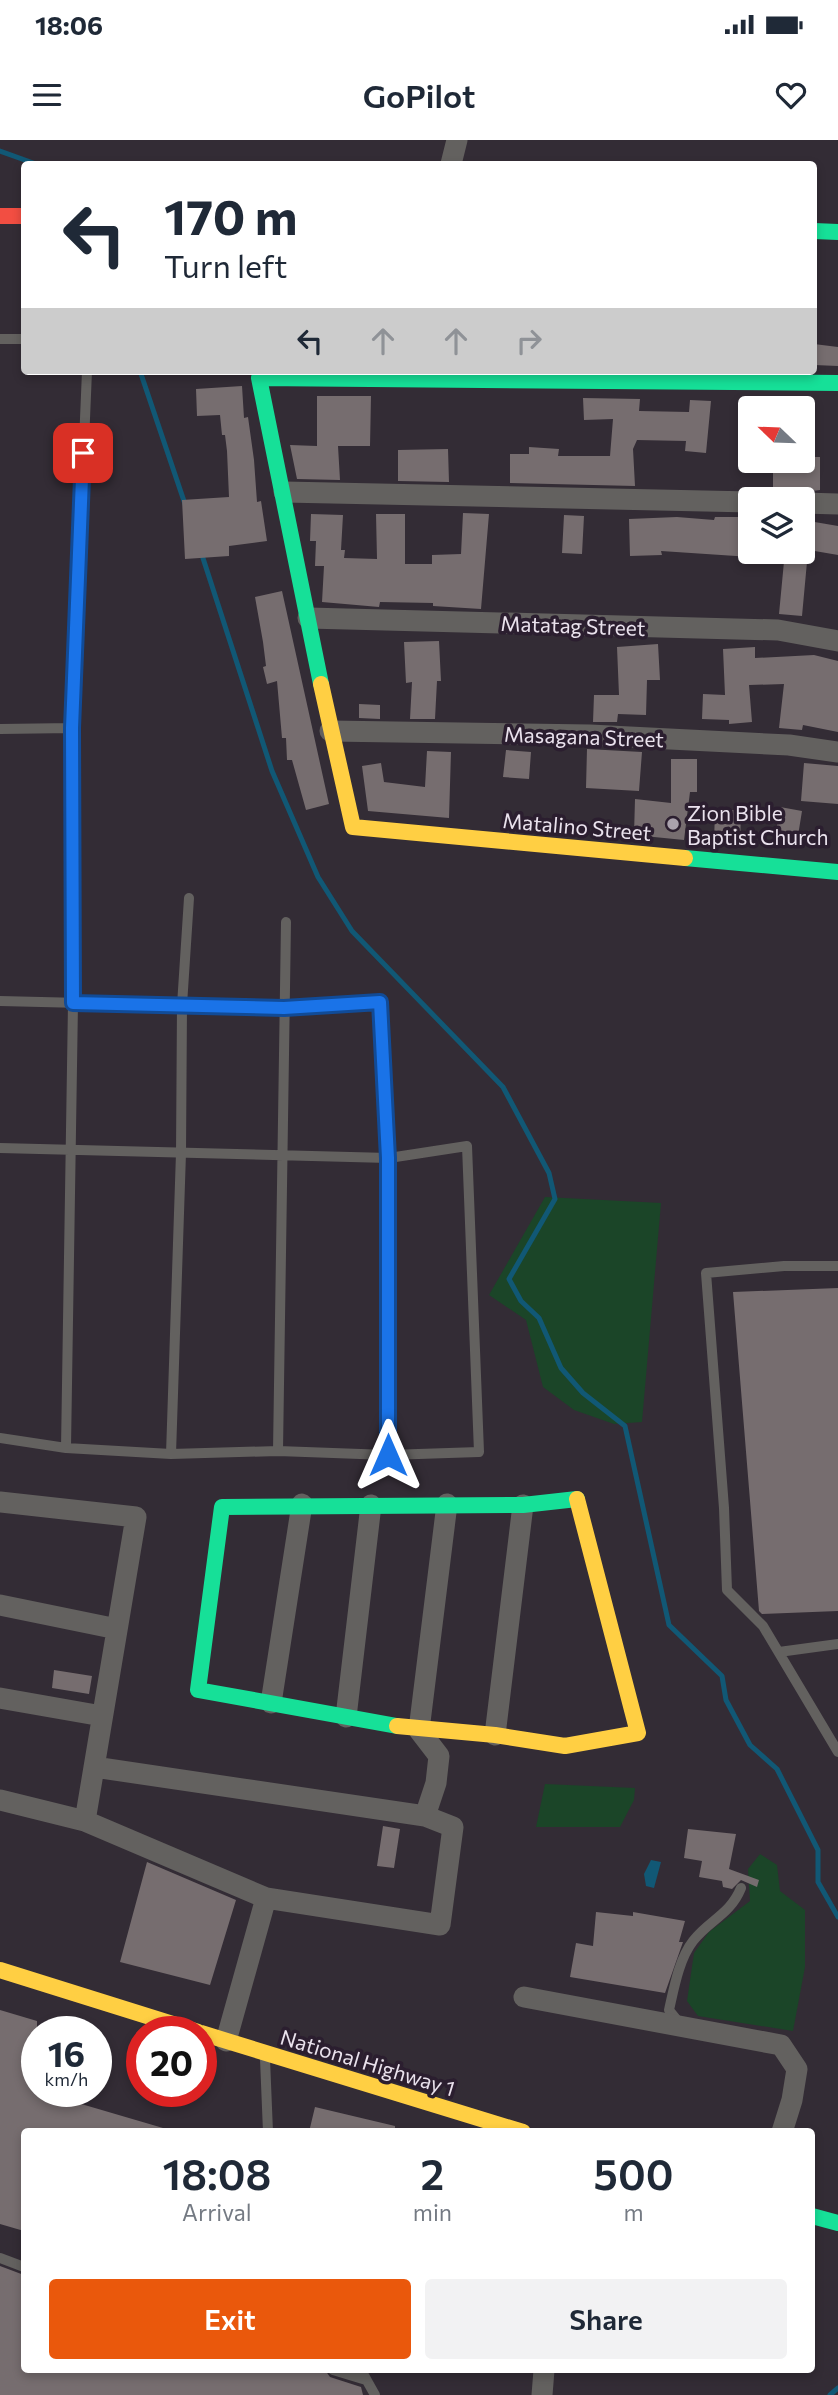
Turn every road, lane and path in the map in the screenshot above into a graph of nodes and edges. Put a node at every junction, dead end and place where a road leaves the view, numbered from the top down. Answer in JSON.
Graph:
{"nodes":[{"id":1,"x":457,"y":140,"type":"edge"},
{"id":2,"x":452,"y":161,"type":"edge"},
{"id":3,"x":0,"y":216,"type":"edge"},
{"id":4,"x":21,"y":216,"type":"edge"},
{"id":5,"x":817,"y":231,"type":"edge"},
{"id":6,"x":838,"y":232,"type":"edge"},
{"id":7,"x":0,"y":339,"type":"edge"},
{"id":8,"x":21,"y":339,"type":"edge"},
{"id":9,"x":87,"y":375,"type":"edge"},
{"id":10,"x":838,"y":383,"type":"edge"},
{"id":11,"x":284,"y":492,"type":"junction"},
{"id":12,"x":738,"y":502,"type":"edge"},
{"id":13,"x":815,"y":503,"type":"edge"},
{"id":14,"x":838,"y":504,"type":"edge"},
{"id":15,"x":308,"y":618,"type":"junction"},
{"id":16,"x":838,"y":640,"type":"edge"},
{"id":17,"x":72,"y":728,"type":"junction"},
{"id":18,"x":0,"y":729,"type":"edge"},
{"id":19,"x":330,"y":731,"type":"junction"},
{"id":20,"x":838,"y":752,"type":"edge"},
{"id":21,"x":838,"y":872,"type":"edge"},
{"id":22,"x":189,"y":898,"type":"dead end"},
{"id":23,"x":286,"y":922,"type":"dead end"},
{"id":24,"x":0,"y":1001,"type":"edge"},
{"id":25,"x":73,"y":1003,"type":"junction"},
{"id":26,"x":182,"y":1006,"type":"junction"},
{"id":27,"x":284,"y":1008,"type":"junction"},
{"id":28,"x":0,"y":1148,"type":"edge"},
{"id":29,"x":72,"y":1150,"type":"junction"},
{"id":30,"x":181,"y":1153,"type":"junction"},
{"id":31,"x":281,"y":1155,"type":"junction"},
{"id":32,"x":388,"y":1158,"type":"junction"},
{"id":33,"x":838,"y":1266,"type":"edge"},
{"id":34,"x":0,"y":1438,"type":"edge"},
{"id":35,"x":66,"y":1448,"type":"junction"},
{"id":36,"x":278,"y":1451,"type":"junction"},
{"id":37,"x":171,"y":1454,"type":"junction"},
{"id":38,"x":388,"y":1455,"type":"junction"},
{"id":39,"x":0,"y":1502,"type":"edge"},
{"id":40,"x":302,"y":1504,"type":"junction"},
{"id":41,"x":447,"y":1504,"type":"junction"},
{"id":42,"x":371,"y":1505,"type":"junction"},
{"id":43,"x":523,"y":1505,"type":"junction"},
{"id":44,"x":0,"y":1605,"type":"edge"},
{"id":45,"x":117,"y":1629,"type":"junction"},
{"id":46,"x":838,"y":1644,"type":"edge"},
{"id":47,"x":779,"y":1653,"type":"junction"},
{"id":48,"x":0,"y":1698,"type":"edge"},
{"id":49,"x":271,"y":1703,"type":"junction"},
{"id":50,"x":103,"y":1716,"type":"junction"},
{"id":51,"x":346,"y":1717,"type":"junction"},
{"id":52,"x":419,"y":1730,"type":"junction"},
{"id":53,"x":495,"y":1735,"type":"junction"},
{"id":54,"x":838,"y":1752,"type":"edge"},
{"id":55,"x":94,"y":1767,"type":"junction"},
{"id":56,"x":0,"y":1800,"type":"edge"},
{"id":57,"x":425,"y":1816,"type":"junction"},
{"id":58,"x":85,"y":1821,"type":"junction"},
{"id":59,"x":741,"y":1888,"type":"dead end"},
{"id":60,"x":266,"y":1898,"type":"junction"},
{"id":61,"x":0,"y":1970,"type":"edge"},
{"id":62,"x":524,"y":1997,"type":"dead end"},
{"id":63,"x":148,"y":2016,"type":"edge"},
{"id":64,"x":681,"y":2025,"type":"junction"},
{"id":65,"x":217,"y":2038,"type":"edge"},
{"id":66,"x":226,"y":2041,"type":"junction"},
{"id":67,"x":265,"y":2052,"type":"junction"},
{"id":68,"x":268,"y":2128,"type":"edge"},
{"id":69,"x":510,"y":2128,"type":"edge"},
{"id":70,"x":783,"y":2128,"type":"edge"},
{"id":71,"x":815,"y":2217,"type":"edge"},
{"id":72,"x":838,"y":2223,"type":"edge"},
{"id":73,"x":0,"y":2258,"type":"edge"},
{"id":74,"x":21,"y":2266,"type":"edge"},
{"id":75,"x":340,"y":2373,"type":"edge"},
{"id":76,"x":544,"y":2373,"type":"edge"},
{"id":77,"x":367,"y":2385,"type":"edge"},
{"id":78,"x":542,"y":2395,"type":"edge"}],
"edges":[{"from":1,"to":2,"type":"street"},
{"from":3,"to":4,"type":"main road"},
{"from":5,"to":6,"type":"main road"},
{"from":7,"to":8,"type":"lane"},
{"from":9,"to":17,"type":"lane"},
{"from":10,"to":11,"type":"main road"},
{"from":11,"to":12,"type":"street"},
{"from":11,"to":15,"type":"main road"},
{"from":13,"to":14,"type":"street"},
{"from":15,"to":16,"type":"street","name":"Matatag Street"},
{"from":15,"to":19,"type":"main road"},
{"from":17,"to":18,"type":"lane"},
{"from":17,"to":25,"type":"lane"},
{"from":19,"to":20,"type":"street","name":"Masagana Street"},
{"from":19,"to":21,"type":"main road","name":"Matalino Street"},
{"from":22,"to":26,"type":"lane"},
{"from":23,"to":27,"type":"lane"},
{"from":24,"to":25,"type":"lane"},
{"from":25,"to":26,"type":"lane"},
{"from":25,"to":29,"type":"lane"},
{"from":26,"to":27,"type":"lane"},
{"from":26,"to":30,"type":"lane"},
{"from":27,"to":31,"type":"lane"},
{"from":27,"to":32,"type":"lane"},
{"from":28,"to":29,"type":"lane"},
{"from":29,"to":30,"type":"lane"},
{"from":29,"to":35,"type":"lane"},
{"from":30,"to":31,"type":"lane"},
{"from":30,"to":37,"type":"lane"},
{"from":31,"to":32,"type":"lane"},
{"from":31,"to":36,"type":"lane"},
{"from":32,"to":38,"type":"lane"},
{"from":32,"to":38,"type":"lane"},
{"from":33,"to":47,"type":"lane"},
{"from":34,"to":35,"type":"lane"},
{"from":35,"to":37,"type":"lane"},
{"from":36,"to":37,"type":"lane"},
{"from":36,"to":38,"type":"lane"},
{"from":39,"to":45,"type":"street"},
{"from":40,"to":42,"type":"main road"},
{"from":40,"to":49,"type":"street"},
{"from":40,"to":49,"type":"main road"},
{"from":41,"to":42,"type":"main road"},
{"from":41,"to":43,"type":"main road"},
{"from":41,"to":52,"type":"street"},
{"from":42,"to":51,"type":"street"},
{"from":43,"to":53,"type":"street"},
{"from":43,"to":53,"type":"main road"},
{"from":44,"to":45,"type":"street"},
{"from":45,"to":50,"type":"street"},
{"from":46,"to":47,"type":"lane"},
{"from":47,"to":54,"type":"lane"},
{"from":48,"to":50,"type":"street"},
{"from":49,"to":51,"type":"main road"},
{"from":50,"to":55,"type":"street"},
{"from":51,"to":52,"type":"main road"},
{"from":52,"to":53,"type":"main road"},
{"from":52,"to":57,"type":"street"},
{"from":55,"to":57,"type":"street"},
{"from":55,"to":58,"type":"street"},
{"from":56,"to":58,"type":"street"},
{"from":57,"to":60,"type":"street"},
{"from":58,"to":60,"type":"street"},
{"from":59,"to":64,"type":"lane"},
{"from":60,"to":66,"type":"street"},
{"from":61,"to":63,"type":"main road","name":"National Highway 1"},
{"from":62,"to":64,"type":"street"},
{"from":64,"to":70,"type":"street"},
{"from":65,"to":66,"type":"main road","name":"National Highway 1"},
{"from":66,"to":67,"type":"main road","name":"National Highway 1"},
{"from":67,"to":68,"type":"lane"},
{"from":67,"to":69,"type":"main road","name":"National Highway 1"},
{"from":71,"to":72,"type":"main road"},
{"from":73,"to":74,"type":"lane"},
{"from":75,"to":77,"type":"lane"},
{"from":76,"to":78,"type":"street"}]}
